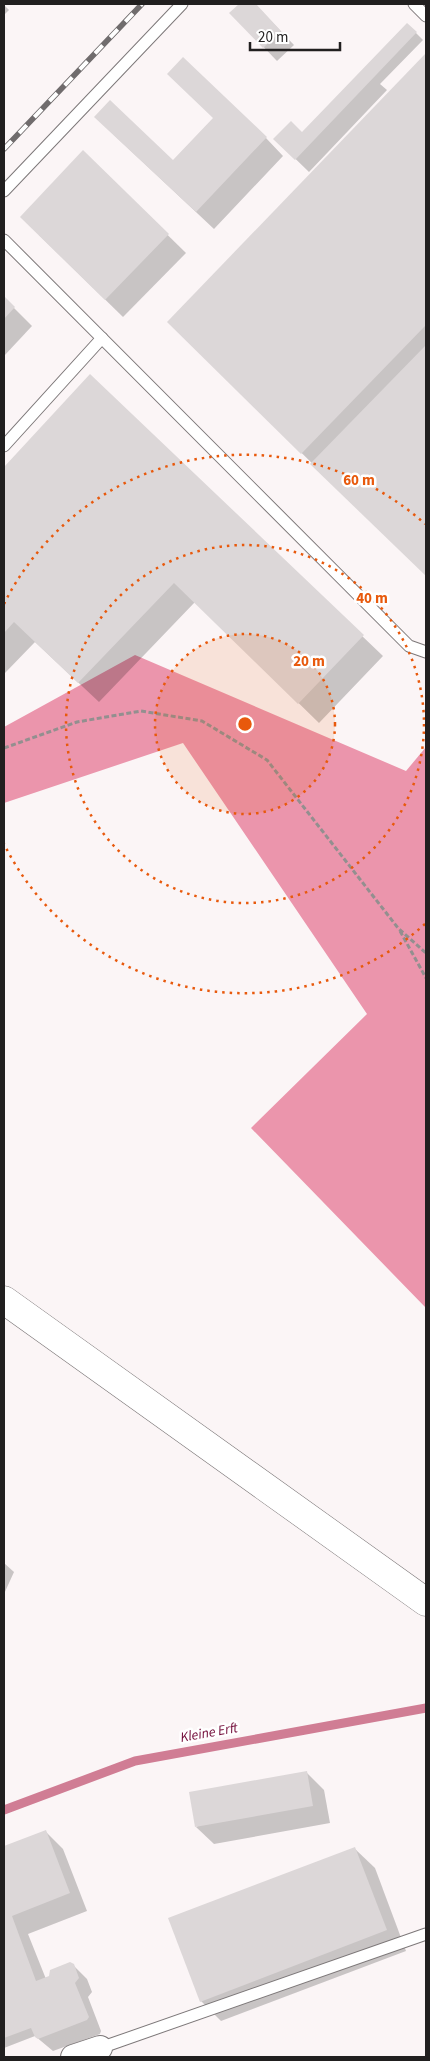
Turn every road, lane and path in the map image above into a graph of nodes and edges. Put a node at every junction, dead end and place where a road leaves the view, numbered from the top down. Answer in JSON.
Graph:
{"nodes":[{"id":1,"x":182,"y":4,"type":"edge"},
{"id":2,"x":414,"y":4,"type":"edge"},
{"id":3,"x":426,"y":16,"type":"edge"},
{"id":4,"x":4,"y":191,"type":"edge"},
{"id":5,"x":4,"y":240,"type":"edge"},
{"id":6,"x":102,"y":338,"type":"junction"},
{"id":7,"x":4,"y":446,"type":"edge"},
{"id":8,"x":426,"y":652,"type":"edge"},
{"id":9,"x":4,"y":748,"type":"edge"},
{"id":10,"x":398,"y":928,"type":"junction"},
{"id":11,"x":426,"y":954,"type":"edge"},
{"id":12,"x":426,"y":978,"type":"edge"},
{"id":13,"x":4,"y":1300,"type":"edge"},
{"id":14,"x":426,"y":1602,"type":"edge"},
{"id":15,"x":426,"y":1934,"type":"edge"},
{"id":16,"x":100,"y":2048,"type":"joint"},
{"id":17,"x":73,"y":2057,"type":"edge"}],
"edges":[{"from":1,"to":4,"type":"lane"},
{"from":2,"to":3,"type":"lane"},
{"from":5,"to":6,"type":"lane"},
{"from":6,"to":7,"type":"lane"},
{"from":6,"to":8,"type":"lane"},
{"from":9,"to":10,"type":"path"},
{"from":10,"to":11,"type":"path"},
{"from":10,"to":12,"type":"path"},
{"from":13,"to":14,"type":"main road"},
{"from":15,"to":16,"type":"lane"},
{"from":16,"to":17,"type":"street"}]}
